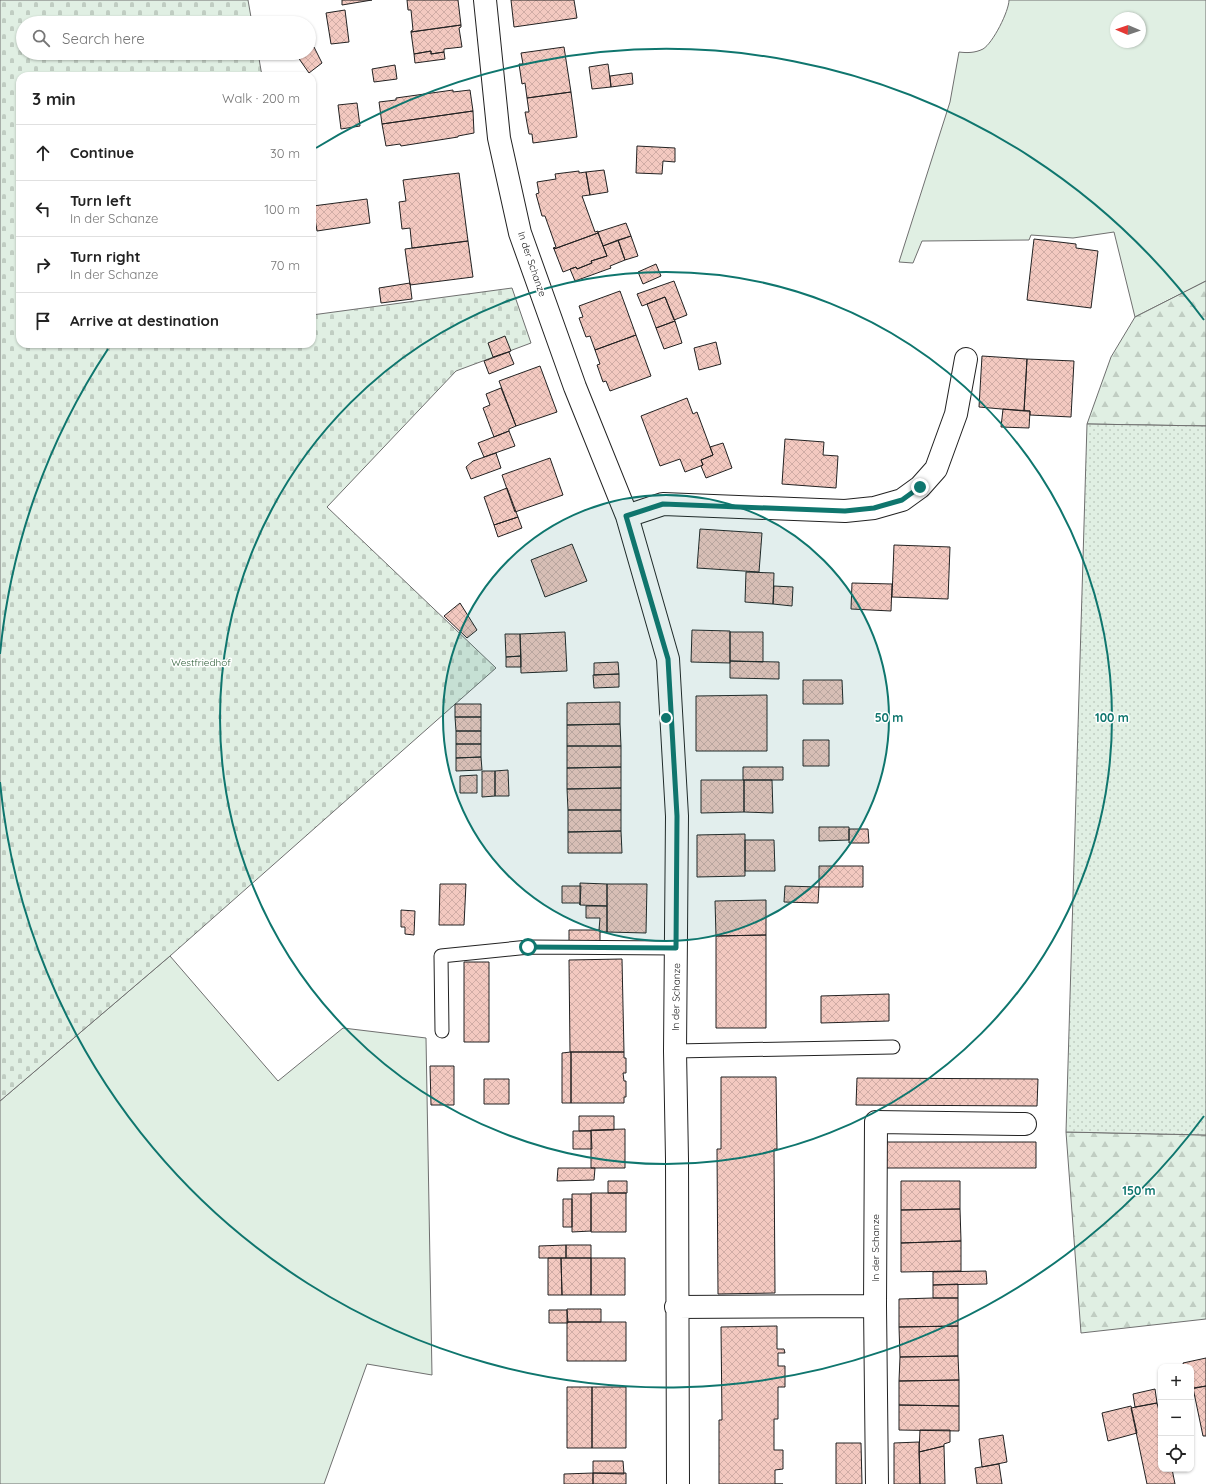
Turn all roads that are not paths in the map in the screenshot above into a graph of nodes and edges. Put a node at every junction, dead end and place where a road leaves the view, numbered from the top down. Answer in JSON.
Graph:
{"nodes":[{"id":1,"x":485,"y":0,"type":"edge"},
{"id":2,"x":966,"y":359,"type":"dead end"},
{"id":3,"x":626,"y":516,"type":"junction"},
{"id":4,"x":676,"y":948,"type":"junction"},
{"id":5,"x":442,"y":1031,"type":"dead end"},
{"id":6,"x":893,"y":1047,"type":"dead end"},
{"id":7,"x":675,"y":1051,"type":"junction"},
{"id":8,"x":1025,"y":1124,"type":"dead end"},
{"id":9,"x":875,"y":1306,"type":"junction"},
{"id":10,"x":676,"y":1307,"type":"junction"},
{"id":11,"x":678,"y":1484,"type":"edge"},
{"id":12,"x":877,"y":1484,"type":"edge"}],
"edges":[{"from":1,"to":3,"type":"street","name":"In der Schanze"},
{"from":2,"to":3,"type":"street"},
{"from":3,"to":4,"type":"street","name":"In der Schanze"},
{"from":4,"to":5,"type":"lane"},
{"from":4,"to":7,"type":"street","name":"In der Schanze"},
{"from":6,"to":7,"type":"lane"},
{"from":7,"to":10,"type":"street","name":"In der Schanze"},
{"from":8,"to":9,"type":"street","name":"In der Schanze"},
{"from":9,"to":10,"type":"street"},
{"from":9,"to":12,"type":"street","name":"In der Schanze"},
{"from":10,"to":11,"type":"street","name":"In der Schanze"}]}
